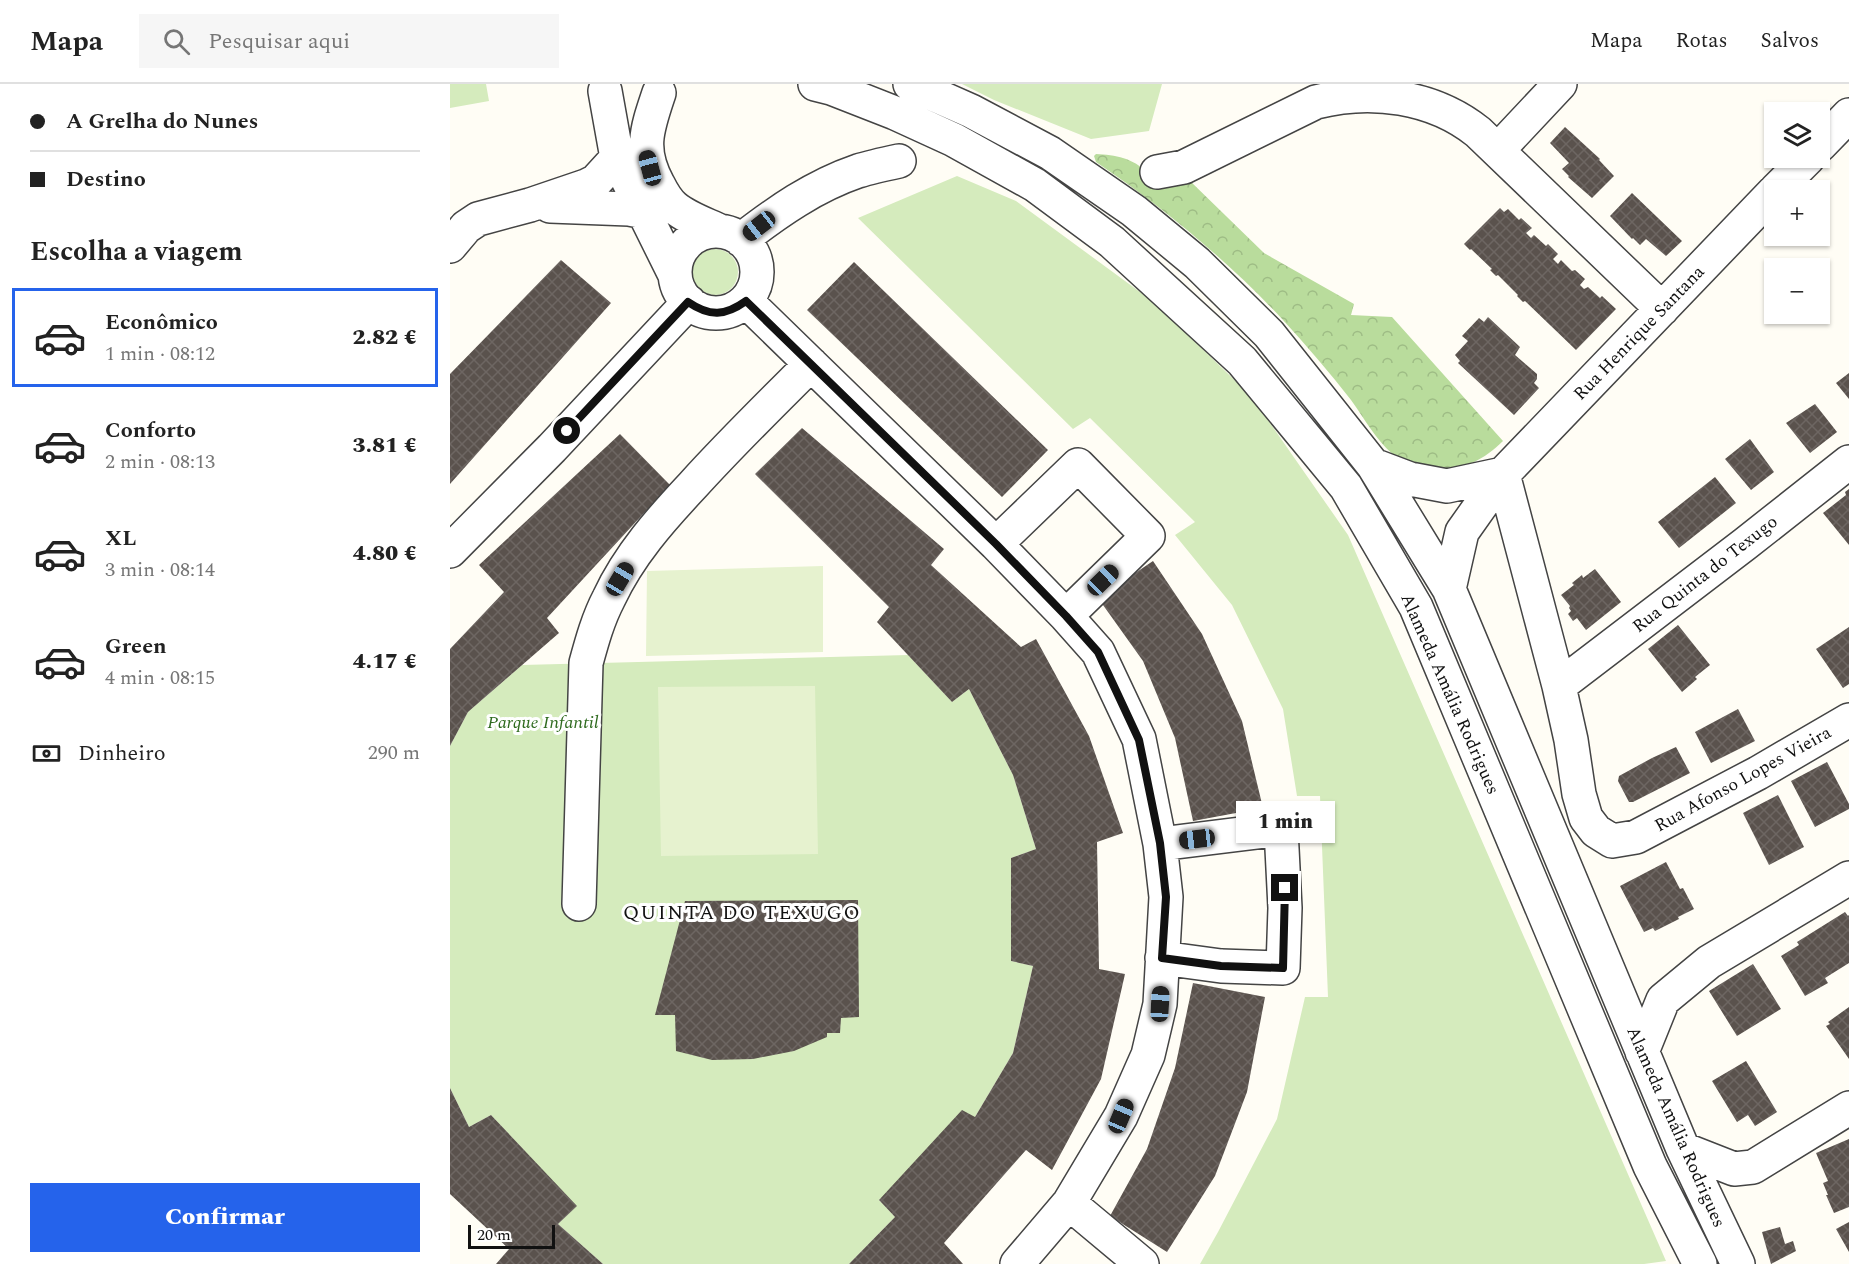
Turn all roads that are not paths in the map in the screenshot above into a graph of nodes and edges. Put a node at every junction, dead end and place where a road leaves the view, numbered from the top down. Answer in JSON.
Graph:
{"nodes":[{"id":1,"x":815,"y":84,"type":"edge"},
{"id":2,"x":910,"y":84,"type":"edge"},
{"id":3,"x":1560,"y":84,"type":"edge"},
{"id":4,"x":600,"y":88,"type":"edge"},
{"id":5,"x":667,"y":89,"type":"edge"},
{"id":6,"x":1849,"y":115,"type":"edge"},
{"id":7,"x":1830,"y":135,"type":"edge"},
{"id":8,"x":1498,"y":150,"type":"junction"},
{"id":9,"x":617,"y":158,"type":"junction"},
{"id":10,"x":899,"y":161,"type":"dead end"},
{"id":11,"x":1798,"y":168,"type":"edge"},
{"id":12,"x":1157,"y":172,"type":"dead end"},
{"id":13,"x":1786,"y":180,"type":"edge"},
{"id":14,"x":1764,"y":202,"type":"edge"},
{"id":15,"x":530,"y":205,"type":"junction"},
{"id":16,"x":645,"y":212,"type":"junction"},
{"id":17,"x":731,"y":236,"type":"junction"},
{"id":18,"x":450,"y":246,"type":"edge"},
{"id":19,"x":682,"y":288,"type":"junction"},
{"id":20,"x":746,"y":301,"type":"junction"},
{"id":21,"x":1662,"y":309,"type":"junction"},
{"id":22,"x":811,"y":364,"type":"junction"},
{"id":23,"x":1849,"y":462,"type":"edge"},
{"id":24,"x":1373,"y":465,"type":"junction"},
{"id":25,"x":1503,"y":474,"type":"junction"},
{"id":26,"x":996,"y":544,"type":"junction"},
{"id":27,"x":450,"y":550,"type":"edge"},
{"id":28,"x":1449,"y":590,"type":"junction"},
{"id":29,"x":1066,"y":616,"type":"junction"},
{"id":30,"x":1559,"y":686,"type":"junction"},
{"id":31,"x":1849,"y":720,"type":"edge"},
{"id":32,"x":1160,"y":843,"type":"junction"},
{"id":33,"x":1849,"y":878,"type":"edge"},
{"id":34,"x":579,"y":904,"type":"dead end"},
{"id":35,"x":1162,"y":958,"type":"junction"},
{"id":36,"x":1642,"y":1052,"type":"junction"},
{"id":37,"x":1849,"y":1108,"type":"edge"},
{"id":38,"x":1683,"y":1149,"type":"junction"},
{"id":39,"x":1069,"y":1203,"type":"junction"},
{"id":40,"x":1017,"y":1264,"type":"edge"},
{"id":41,"x":1142,"y":1264,"type":"edge"},
{"id":42,"x":1700,"y":1264,"type":"edge"},
{"id":43,"x":1738,"y":1264,"type":"edge"}],
"edges":[{"from":1,"to":42,"type":"street","name":"Alameda Amália Rodrigues"},
{"from":2,"to":24,"type":"street","name":"Alameda Amália Rodrigues"},
{"from":3,"to":8,"type":"street"},
{"from":4,"to":5,"type":"street"},
{"from":4,"to":9,"type":"street"},
{"from":5,"to":17,"type":"street"},
{"from":6,"to":7,"type":"street"},
{"from":8,"to":12,"type":"street"},
{"from":8,"to":21,"type":"street"},
{"from":9,"to":15,"type":"street"},
{"from":9,"to":16,"type":"street"},
{"from":10,"to":17,"type":"street"},
{"from":11,"to":13,"type":"street","name":"Rua Henrique Santana"},
{"from":14,"to":21,"type":"street","name":"Rua Henrique Santana"},
{"from":15,"to":16,"type":"street"},
{"from":15,"to":18,"type":"street"},
{"from":16,"to":19,"type":"street"},
{"from":17,"to":19,"type":"street"},
{"from":17,"to":20,"type":"street"},
{"from":19,"to":20,"type":"street"},
{"from":19,"to":27,"type":"street"},
{"from":20,"to":22,"type":"street"},
{"from":21,"to":25,"type":"street","name":"Rua Henrique Santana"},
{"from":22,"to":26,"type":"street"},
{"from":22,"to":34,"type":"street"},
{"from":23,"to":30,"type":"street","name":"Rua Quinta do Texugo"},
{"from":24,"to":25,"type":"street"},
{"from":24,"to":28,"type":"street","name":"Alameda Amália Rodrigues"},
{"from":25,"to":28,"type":"street","name":"Rua Henrique Santana"},
{"from":25,"to":30,"type":"street"},
{"from":26,"to":29,"type":"street"},
{"from":26,"to":29,"type":"street"},
{"from":28,"to":36,"type":"street","name":"Alameda Amália Rodrigues"},
{"from":29,"to":32,"type":"street"},
{"from":30,"to":31,"type":"street","name":"Rua Afonso Lopes Vieira"},
{"from":32,"to":35,"type":"street"},
{"from":32,"to":35,"type":"street"},
{"from":33,"to":36,"type":"street"},
{"from":35,"to":39,"type":"street"},
{"from":36,"to":38,"type":"street","name":"Alameda Amália Rodrigues"},
{"from":37,"to":38,"type":"street"},
{"from":38,"to":43,"type":"street","name":"Alameda Amália Rodrigues"},
{"from":39,"to":40,"type":"street"},
{"from":39,"to":41,"type":"street"}]}
